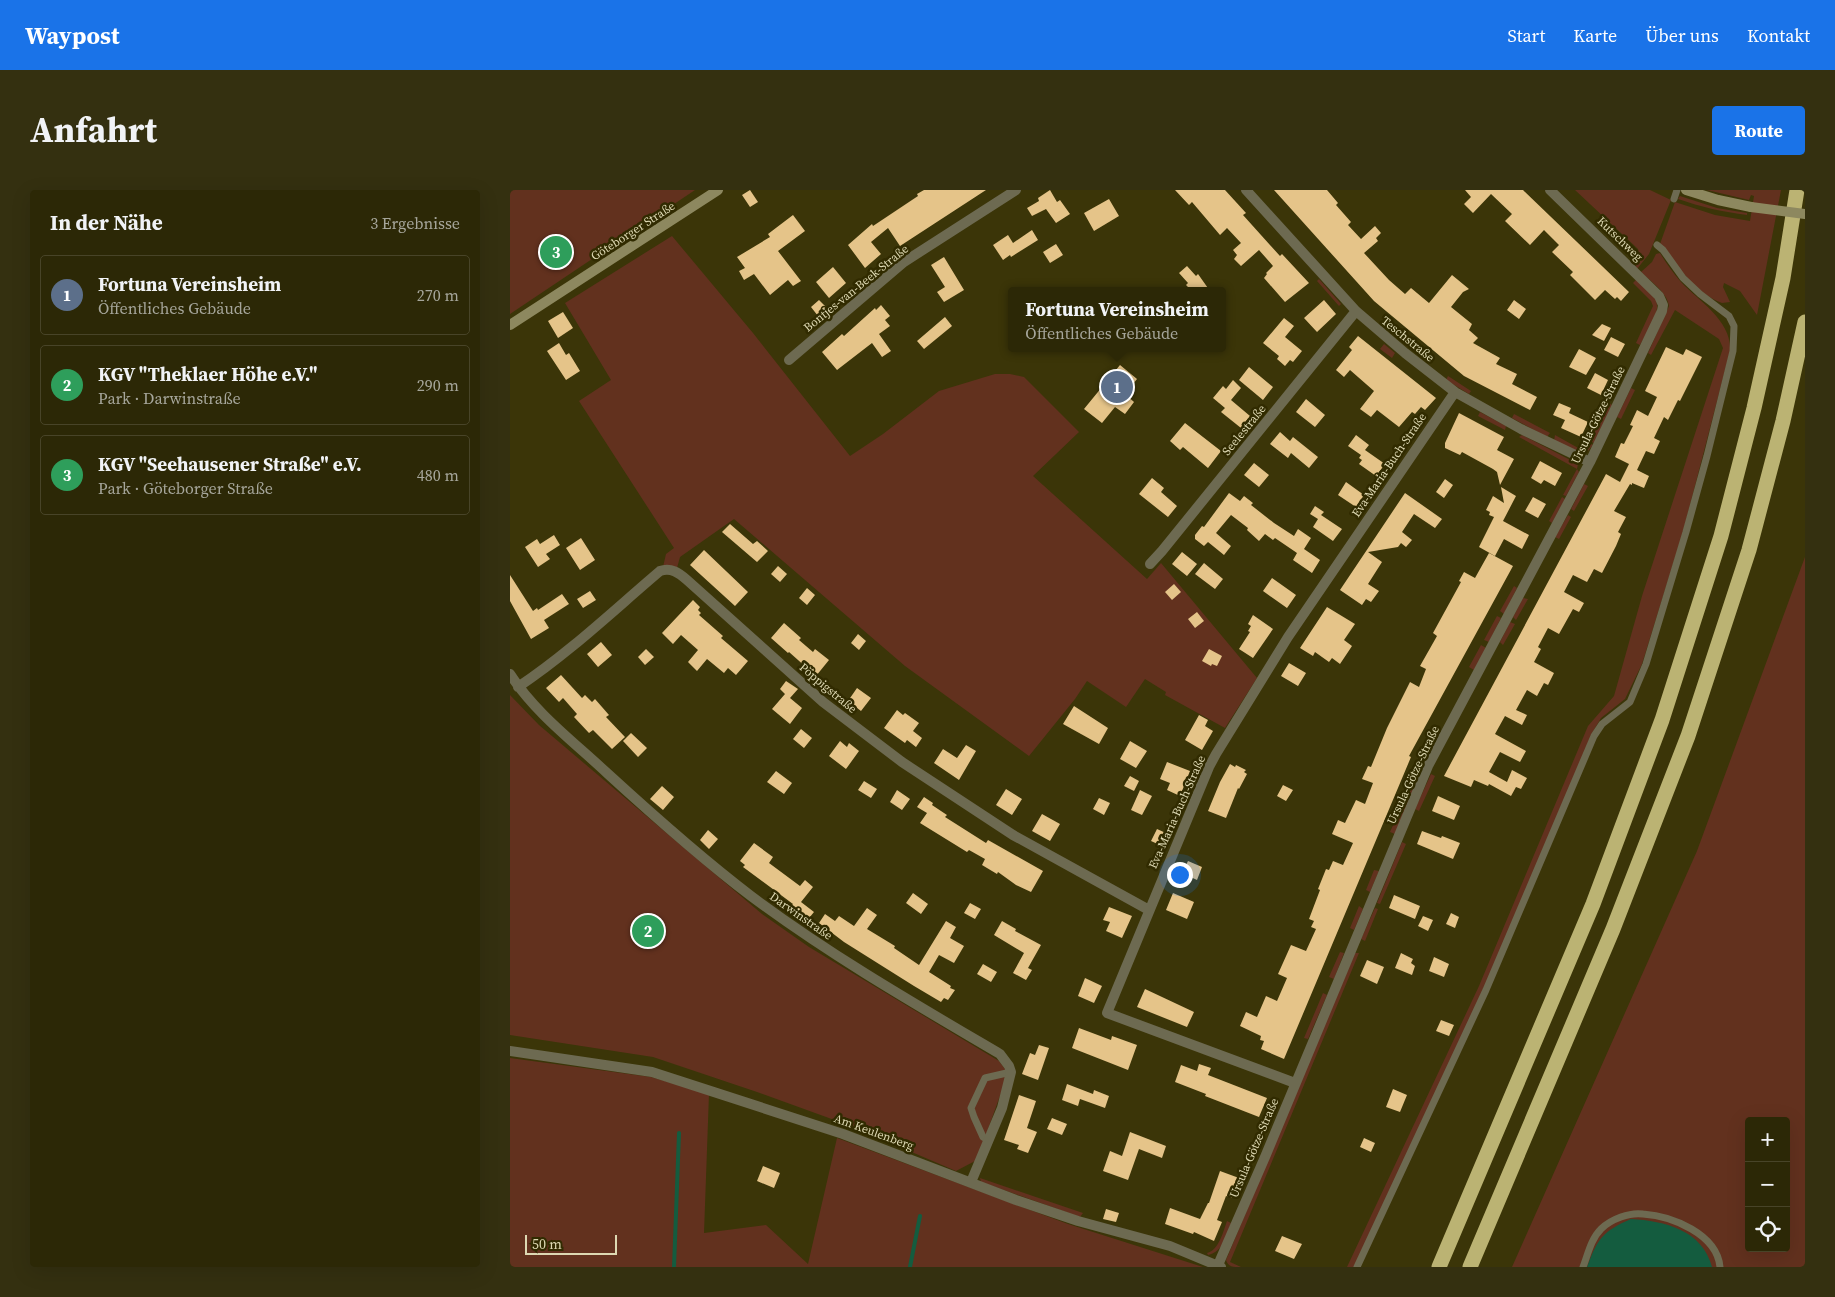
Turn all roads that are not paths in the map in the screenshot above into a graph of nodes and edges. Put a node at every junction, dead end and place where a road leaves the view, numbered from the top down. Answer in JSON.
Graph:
{"nodes":[{"id":1,"x":718,"y":190,"type":"edge"},
{"id":2,"x":1016,"y":190,"type":"edge"},
{"id":3,"x":1246,"y":190,"type":"edge"},
{"id":4,"x":1550,"y":190,"type":"edge"},
{"id":5,"x":1677,"y":190,"type":"edge"},
{"id":6,"x":1686,"y":190,"type":"edge"},
{"id":7,"x":1797,"y":190,"type":"edge"},
{"id":8,"x":1674,"y":199,"type":"dead end"},
{"id":9,"x":1805,"y":214,"type":"edge"},
{"id":10,"x":1657,"y":245,"type":"dead end"},
{"id":11,"x":1356,"y":311,"type":"junction"},
{"id":12,"x":1662,"y":311,"type":"joint"},
{"id":13,"x":1805,"y":322,"type":"edge"},
{"id":14,"x":510,"y":325,"type":"edge"},
{"id":15,"x":789,"y":360,"type":"dead end"},
{"id":16,"x":1455,"y":392,"type":"junction"},
{"id":17,"x":1590,"y":462,"type":"junction"},
{"id":18,"x":1150,"y":564,"type":"dead end"},
{"id":19,"x":510,"y":674,"type":"edge"},
{"id":20,"x":518,"y":687,"type":"junction"},
{"id":21,"x":1149,"y":910,"type":"junction"},
{"id":22,"x":510,"y":1050,"type":"edge"},
{"id":23,"x":1011,"y":1072,"type":"junction"},
{"id":24,"x":1295,"y":1083,"type":"junction"},
{"id":25,"x":989,"y":1140,"type":"junction"},
{"id":26,"x":971,"y":1182,"type":"junction"},
{"id":27,"x":1219,"y":1266,"type":"edge"},
{"id":28,"x":1357,"y":1267,"type":"edge"},
{"id":29,"x":1439,"y":1267,"type":"edge"},
{"id":30,"x":1470,"y":1267,"type":"edge"},
{"id":31,"x":1583,"y":1267,"type":"edge"},
{"id":32,"x":1720,"y":1267,"type":"edge"}],
"edges":[{"from":1,"to":14,"type":"street","name":"Göteborger Straße"},
{"from":2,"to":15,"type":"street","name":"Bontjes-van-Beek-Straße"},
{"from":3,"to":11,"type":"street","name":"Teschstraße"},
{"from":4,"to":12,"type":"street","name":"Kutschweg"},
{"from":5,"to":8,"type":"lane"},
{"from":6,"to":9,"type":"street","bridge":true},
{"from":7,"to":29,"type":"highway"},
{"from":10,"to":28,"type":"lane"},
{"from":11,"to":16,"type":"street","name":"Teschstraße"},
{"from":11,"to":18,"type":"street","name":"Seelestraße"},
{"from":12,"to":17,"type":"street","name":"Ursula-Götze-Straße"},
{"from":13,"to":30,"type":"highway"},
{"from":16,"to":17,"type":"street","name":"Teschstraße"},
{"from":16,"to":21,"type":"street","name":"Eva-Maria-Buch-Straße"},
{"from":17,"to":24,"type":"street","name":"Ursula-Götze-Straße"},
{"from":19,"to":20,"type":"street","name":"Darwinstraße"},
{"from":20,"to":21,"type":"street","name":"Pöppigstraße"},
{"from":20,"to":23,"type":"street","name":"Darwinstraße"},
{"from":21,"to":24,"type":"street","name":"Eva-Maria-Buch-Straße"},
{"from":22,"to":26,"type":"street","name":"Am Keulenberg"},
{"from":23,"to":25,"type":"street"},
{"from":23,"to":25,"type":"lane"},
{"from":24,"to":27,"type":"street","name":"Ursula-Götze-Straße"},
{"from":25,"to":26,"type":"street"},
{"from":26,"to":27,"type":"street","name":"Am Keulenberg"},
{"from":31,"to":32,"type":"lane"}]}
